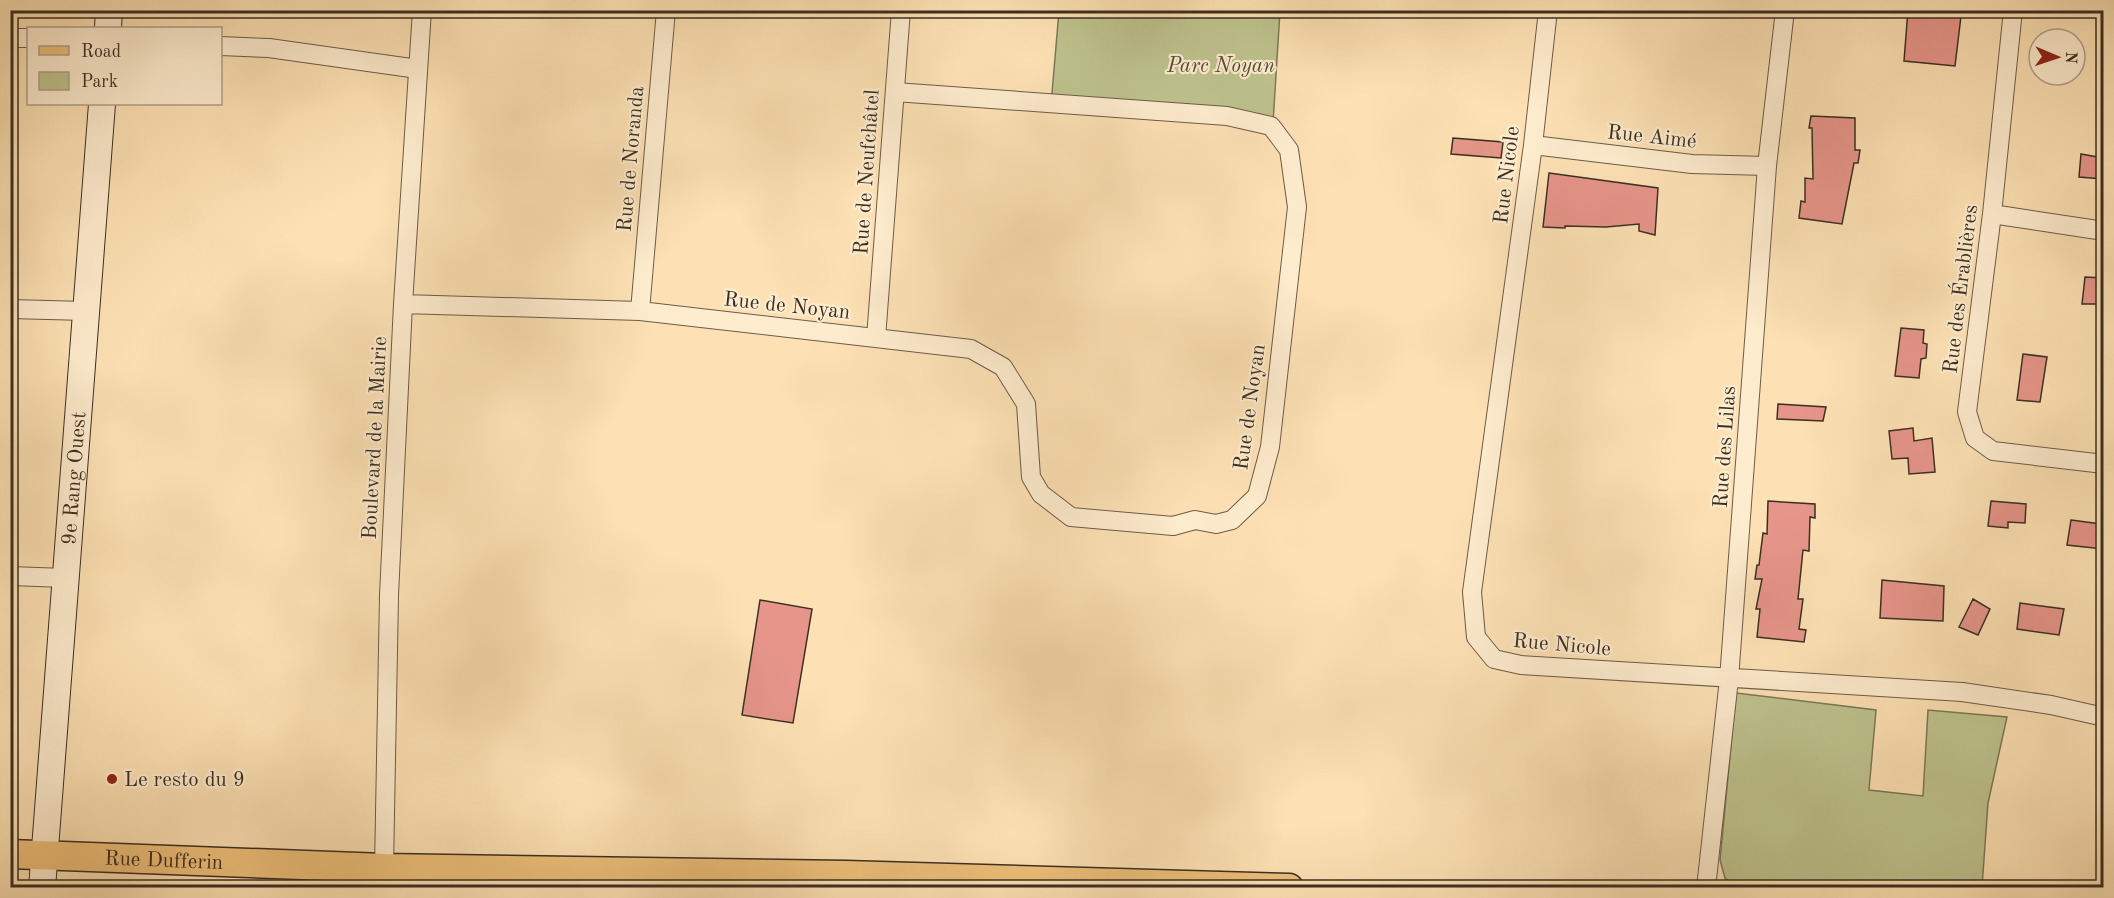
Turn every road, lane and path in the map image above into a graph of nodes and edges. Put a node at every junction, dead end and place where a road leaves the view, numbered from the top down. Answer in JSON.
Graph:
{"nodes":[{"id":1,"x":109,"y":10,"type":"edge"},
{"id":2,"x":422,"y":10,"type":"edge"},
{"id":3,"x":666,"y":10,"type":"edge"},
{"id":4,"x":901,"y":10,"type":"edge"},
{"id":5,"x":1548,"y":10,"type":"edge"},
{"id":6,"x":1785,"y":10,"type":"edge"},
{"id":7,"x":2013,"y":10,"type":"edge"},
{"id":8,"x":108,"y":27,"type":"edge"},
{"id":9,"x":10,"y":38,"type":"edge"},
{"id":10,"x":27,"y":38,"type":"edge"},
{"id":11,"x":222,"y":46,"type":"edge"},
{"id":12,"x":418,"y":69,"type":"junction"},
{"id":13,"x":895,"y":92,"type":"junction"},
{"id":14,"x":102,"y":105,"type":"edge"},
{"id":15,"x":1533,"y":145,"type":"junction"},
{"id":16,"x":1767,"y":166,"type":"junction"},
{"id":17,"x":1992,"y":214,"type":"junction"},
{"id":18,"x":2103,"y":231,"type":"edge"},
{"id":19,"x":403,"y":304,"type":"junction"},
{"id":20,"x":10,"y":309,"type":"edge"},
{"id":21,"x":86,"y":311,"type":"junction"},
{"id":22,"x":640,"y":311,"type":"junction"},
{"id":23,"x":876,"y":338,"type":"junction"},
{"id":24,"x":2103,"y":464,"type":"edge"},
{"id":25,"x":10,"y":576,"type":"edge"},
{"id":26,"x":65,"y":578,"type":"junction"},
{"id":27,"x":1729,"y":679,"type":"junction"},
{"id":28,"x":2103,"y":717,"type":"edge"},
{"id":29,"x":10,"y":854,"type":"edge"},
{"id":30,"x":44,"y":854,"type":"junction"},
{"id":31,"x":384,"y":868,"type":"junction"},
{"id":32,"x":869,"y":882,"type":"edge"},
{"id":33,"x":42,"y":888,"type":"edge"},
{"id":34,"x":1289,"y":888,"type":"edge"},
{"id":35,"x":1706,"y":888,"type":"edge"}],
"edges":[{"from":1,"to":8,"type":"street"},
{"from":2,"to":12,"type":"street","name":"Boulevard de la Mairie"},
{"from":3,"to":22,"type":"street","name":"Rue de Noranda"},
{"from":4,"to":13,"type":"street","name":"Rue de Neufchâtel"},
{"from":5,"to":15,"type":"street","name":"Rue Nicole"},
{"from":6,"to":16,"type":"street","name":"Rue des Lilas"},
{"from":7,"to":17,"type":"street","name":"Rue des Érablières"},
{"from":9,"to":10,"type":"street"},
{"from":11,"to":12,"type":"street"},
{"from":12,"to":19,"type":"street","name":"Boulevard de la Mairie"},
{"from":13,"to":23,"type":"street","name":"Rue de Neufchâtel"},
{"from":13,"to":23,"type":"street","name":"Rue de Noyan"},
{"from":14,"to":21,"type":"street","name":"9e Rang Ouest"},
{"from":15,"to":16,"type":"street","name":"Rue Aimé"},
{"from":15,"to":27,"type":"street","name":"Rue Nicole"},
{"from":16,"to":27,"type":"street","name":"Rue des Lilas"},
{"from":17,"to":18,"type":"street"},
{"from":17,"to":24,"type":"street","name":"Rue des Érablières"},
{"from":19,"to":22,"type":"street","name":"Rue de Noyan"},
{"from":19,"to":31,"type":"street","name":"Boulevard de la Mairie"},
{"from":20,"to":21,"type":"street"},
{"from":21,"to":26,"type":"street","name":"9e Rang Ouest"},
{"from":22,"to":23,"type":"street","name":"Rue de Noyan"},
{"from":25,"to":26,"type":"street"},
{"from":26,"to":30,"type":"street","name":"9e Rang Ouest"},
{"from":27,"to":28,"type":"street","name":"Rue Nicole"},
{"from":27,"to":35,"type":"street","name":"Rue des Lilas"},
{"from":29,"to":30,"type":"main road","name":"Rue Dufferin"},
{"from":30,"to":31,"type":"main road","name":"Rue Dufferin"},
{"from":30,"to":33,"type":"street","name":"9e Rang Ouest"},
{"from":31,"to":32,"type":"main road","name":"Rue Dufferin"},
{"from":32,"to":34,"type":"main road","name":"Rue Dufferin"}]}
